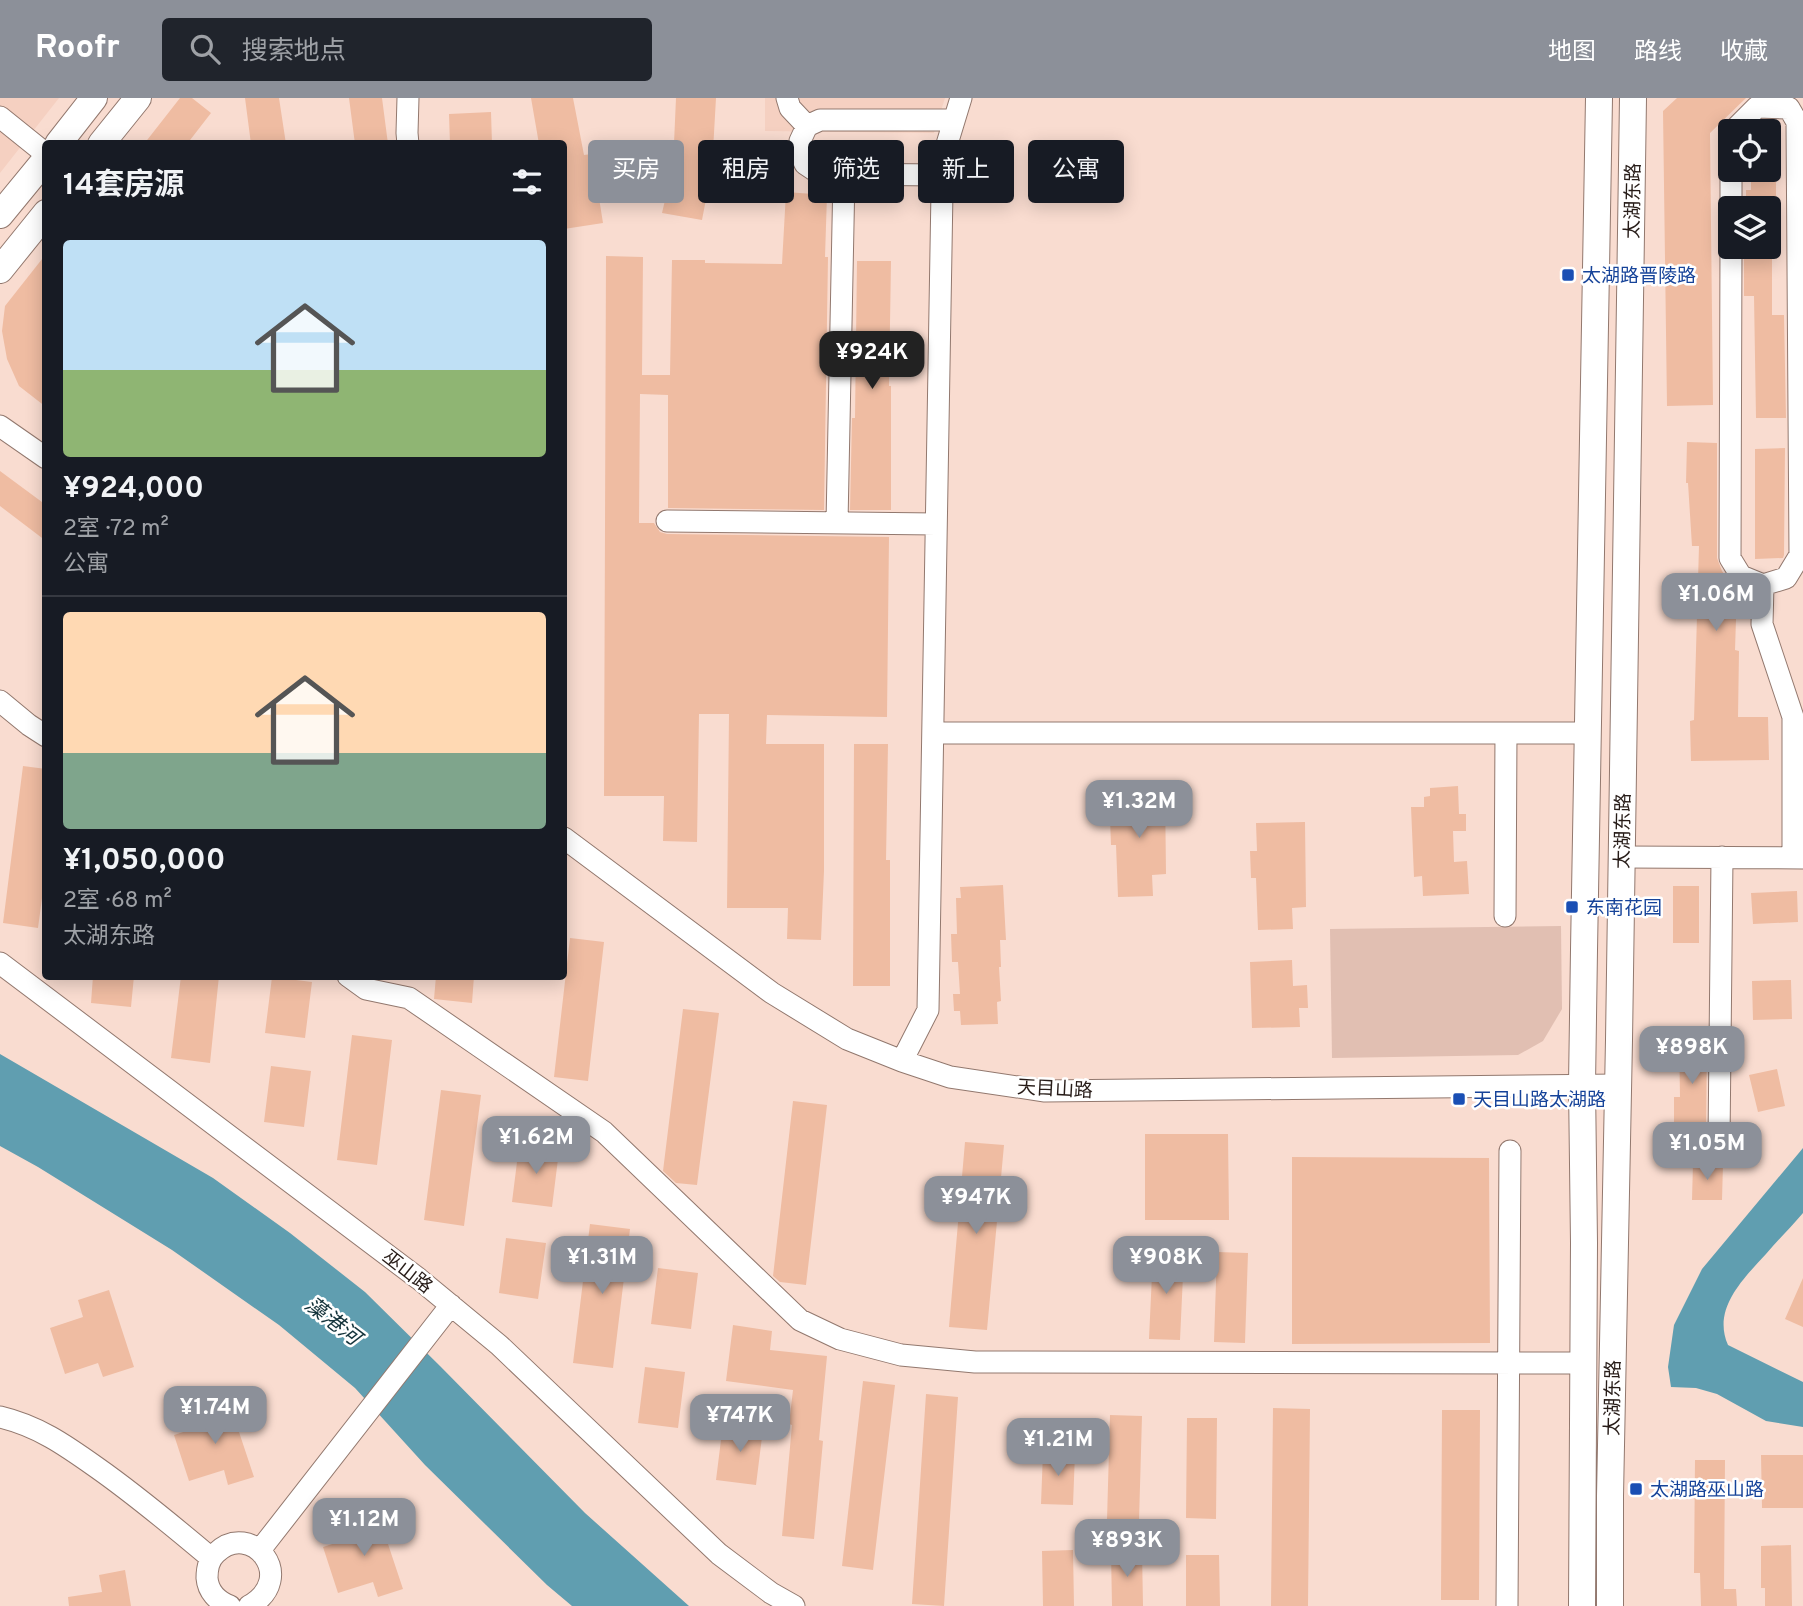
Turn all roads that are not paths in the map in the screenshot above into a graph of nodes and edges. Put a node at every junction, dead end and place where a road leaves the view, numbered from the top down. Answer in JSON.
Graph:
{"nodes":[{"id":1,"x":138,"y":98,"type":"edge"},
{"id":2,"x":408,"y":98,"type":"edge"},
{"id":3,"x":787,"y":98,"type":"edge"},
{"id":4,"x":961,"y":98,"type":"edge"},
{"id":5,"x":1599,"y":98,"type":"edge"},
{"id":6,"x":1633,"y":98,"type":"edge"},
{"id":7,"x":84,"y":102,"type":"edge"},
{"id":8,"x":0,"y":117,"type":"edge"},
{"id":9,"x":1745,"y":119,"type":"edge"},
{"id":10,"x":954,"y":120,"type":"junction"},
{"id":11,"x":807,"y":126,"type":"junction"},
{"id":12,"x":60,"y":140,"type":"edge"},
{"id":13,"x":104,"y":140,"type":"edge"},
{"id":14,"x":408,"y":140,"type":"edge"},
{"id":15,"x":948,"y":140,"type":"edge"},
{"id":16,"x":42,"y":153,"type":"edge"},
{"id":17,"x":42,"y":161,"type":"edge"},
{"id":18,"x":808,"y":166,"type":"edge"},
{"id":19,"x":843,"y":203,"type":"edge"},
{"id":20,"x":942,"y":203,"type":"edge"},
{"id":21,"x":0,"y":215,"type":"edge"},
{"id":22,"x":42,"y":218,"type":"edge"},
{"id":23,"x":1731,"y":259,"type":"edge"},
{"id":24,"x":0,"y":270,"type":"edge"},
{"id":25,"x":0,"y":426,"type":"edge"},
{"id":26,"x":42,"y":455,"type":"edge"},
{"id":27,"x":667,"y":521,"type":"dead end"},
{"id":28,"x":837,"y":523,"type":"junction"},
{"id":29,"x":936,"y":524,"type":"junction"},
{"id":30,"x":1763,"y":585,"type":"junction"},
{"id":31,"x":0,"y":701,"type":"edge"},
{"id":32,"x":42,"y":733,"type":"edge"},
{"id":33,"x":933,"y":733,"type":"junction"},
{"id":34,"x":1506,"y":733,"type":"junction"},
{"id":35,"x":1587,"y":733,"type":"junction"},
{"id":36,"x":567,"y":840,"type":"edge"},
{"id":37,"x":1622,"y":857,"type":"junction"},
{"id":38,"x":1723,"y":857,"type":"junction"},
{"id":39,"x":1798,"y":858,"type":"edge"},
{"id":40,"x":1505,"y":916,"type":"dead end"},
{"id":41,"x":0,"y":963,"type":"edge"},
{"id":42,"x":354,"y":980,"type":"edge"},
{"id":43,"x":902,"y":1061,"type":"junction"},
{"id":44,"x":1582,"y":1085,"type":"junction"},
{"id":45,"x":1618,"y":1085,"type":"junction"},
{"id":46,"x":1719,"y":1141,"type":"dead end"},
{"id":47,"x":1510,"y":1151,"type":"dead end"},
{"id":48,"x":451,"y":1305,"type":"junction"},
{"id":49,"x":1508,"y":1363,"type":"junction"},
{"id":50,"x":1583,"y":1363,"type":"junction"},
{"id":51,"x":0,"y":1417,"type":"edge"},
{"id":52,"x":260,"y":1550,"type":"junction"},
{"id":53,"x":211,"y":1558,"type":"junction"},
{"id":54,"x":230,"y":1606,"type":"edge"},
{"id":55,"x":249,"y":1606,"type":"edge"},
{"id":56,"x":794,"y":1606,"type":"edge"},
{"id":57,"x":1507,"y":1606,"type":"edge"},
{"id":58,"x":1582,"y":1606,"type":"edge"},
{"id":59,"x":1610,"y":1606,"type":"edge"}],
"edges":[{"from":1,"to":13,"type":"main road"},
{"from":2,"to":14,"type":"street"},
{"from":3,"to":11,"type":"street"},
{"from":4,"to":10,"type":"street"},
{"from":5,"to":35,"type":"main road","name":"太湖东路"},
{"from":6,"to":37,"type":"main road","name":"太湖东路"},
{"from":7,"to":12,"type":"main road"},
{"from":8,"to":16,"type":"street"},
{"from":9,"to":30,"type":"street"},
{"from":10,"to":11,"type":"street"},
{"from":10,"to":15,"type":"street"},
{"from":11,"to":18,"type":"street"},
{"from":17,"to":21,"type":"main road"},
{"from":19,"to":28,"type":"street"},
{"from":20,"to":29,"type":"street"},
{"from":22,"to":24,"type":"main road"},
{"from":23,"to":30,"type":"street"},
{"from":25,"to":26,"type":"street"},
{"from":27,"to":28,"type":"street"},
{"from":28,"to":29,"type":"street"},
{"from":29,"to":33,"type":"street"},
{"from":30,"to":39,"type":"street"},
{"from":31,"to":32,"type":"street"},
{"from":33,"to":34,"type":"street"},
{"from":33,"to":43,"type":"street"},
{"from":34,"to":35,"type":"street"},
{"from":34,"to":40,"type":"street"},
{"from":35,"to":44,"type":"main road","name":"太湖东路"},
{"from":36,"to":43,"type":"street","name":"天目山路"},
{"from":37,"to":38,"type":"street"},
{"from":37,"to":45,"type":"main road","name":"太湖东路"},
{"from":38,"to":39,"type":"street"},
{"from":38,"to":46,"type":"street"},
{"from":41,"to":48,"type":"street","name":"巫山路"},
{"from":42,"to":49,"type":"street"},
{"from":43,"to":44,"type":"street","name":"天目山路"},
{"from":44,"to":45,"type":"street","name":"天目山路"},
{"from":44,"to":50,"type":"main road","name":"太湖东路"},
{"from":45,"to":59,"type":"main road","name":"太湖东路"},
{"from":47,"to":49,"type":"street"},
{"from":48,"to":52,"type":"street"},
{"from":48,"to":56,"type":"street","name":"巫山路"},
{"from":49,"to":50,"type":"street"},
{"from":49,"to":57,"type":"street"},
{"from":50,"to":58,"type":"main road","name":"太湖东路"},
{"from":51,"to":53,"type":"street"},
{"from":52,"to":53,"type":"street"},
{"from":52,"to":55,"type":"street"},
{"from":53,"to":54,"type":"street"}]}
